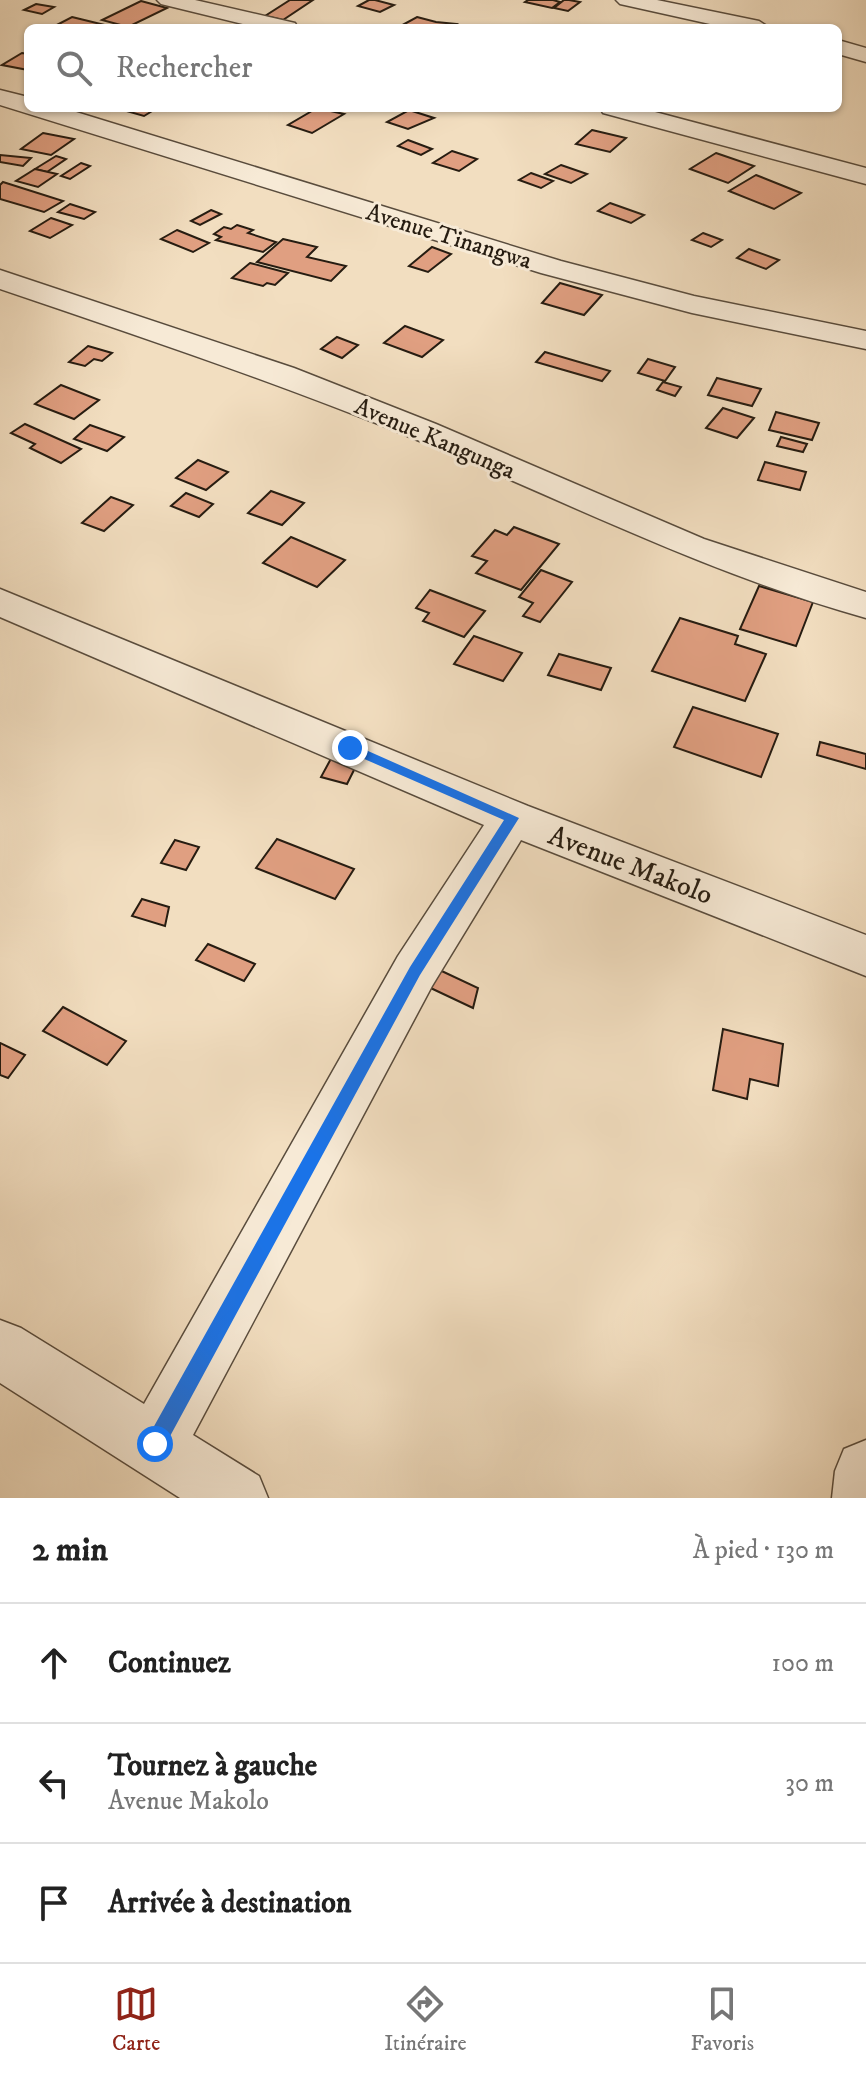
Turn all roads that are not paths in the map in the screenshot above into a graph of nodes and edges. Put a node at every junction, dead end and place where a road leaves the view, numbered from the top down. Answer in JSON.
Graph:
{"nodes":[{"id":1,"x":168,"y":0,"type":"edge"},
{"id":2,"x":627,"y":0,"type":"edge"},
{"id":3,"x":270,"y":24,"type":"edge"},
{"id":4,"x":740,"y":24,"type":"edge"},
{"id":5,"x":842,"y":48,"type":"edge"},
{"id":6,"x":866,"y":55,"type":"edge"},
{"id":7,"x":0,"y":97,"type":"edge"},
{"id":8,"x":24,"y":104,"type":"edge"},
{"id":9,"x":51,"y":112,"type":"edge"},
{"id":10,"x":627,"y":112,"type":"edge"},
{"id":11,"x":866,"y":176,"type":"edge"},
{"id":12,"x":0,"y":279,"type":"edge"},
{"id":13,"x":866,"y":340,"type":"edge"},
{"id":14,"x":0,"y":602,"type":"edge"},
{"id":15,"x":866,"y":605,"type":"edge"},
{"id":16,"x":512,"y":818,"type":"junction"},
{"id":17,"x":866,"y":956,"type":"edge"},
{"id":18,"x":0,"y":1349,"type":"edge"},
{"id":19,"x":155,"y":1444,"type":"junction"},
{"id":20,"x":866,"y":1471,"type":"edge"},
{"id":21,"x":237,"y":1498,"type":"edge"},
{"id":22,"x":863,"y":1498,"type":"edge"}],
"edges":[{"from":1,"to":3,"type":"street"},
{"from":2,"to":4,"type":"street"},
{"from":5,"to":6,"type":"street"},
{"from":7,"to":8,"type":"street"},
{"from":9,"to":13,"type":"street","name":"Avenue Tinangwa"},
{"from":10,"to":11,"type":"street"},
{"from":12,"to":15,"type":"street","name":"Avenue Kangunga"},
{"from":14,"to":16,"type":"street","name":"Avenue Makolo"},
{"from":16,"to":17,"type":"street","name":"Avenue Makolo"},
{"from":16,"to":19,"type":"street"},
{"from":18,"to":19,"type":"street"},
{"from":19,"to":21,"type":"street"},
{"from":20,"to":22,"type":"street"}]}
